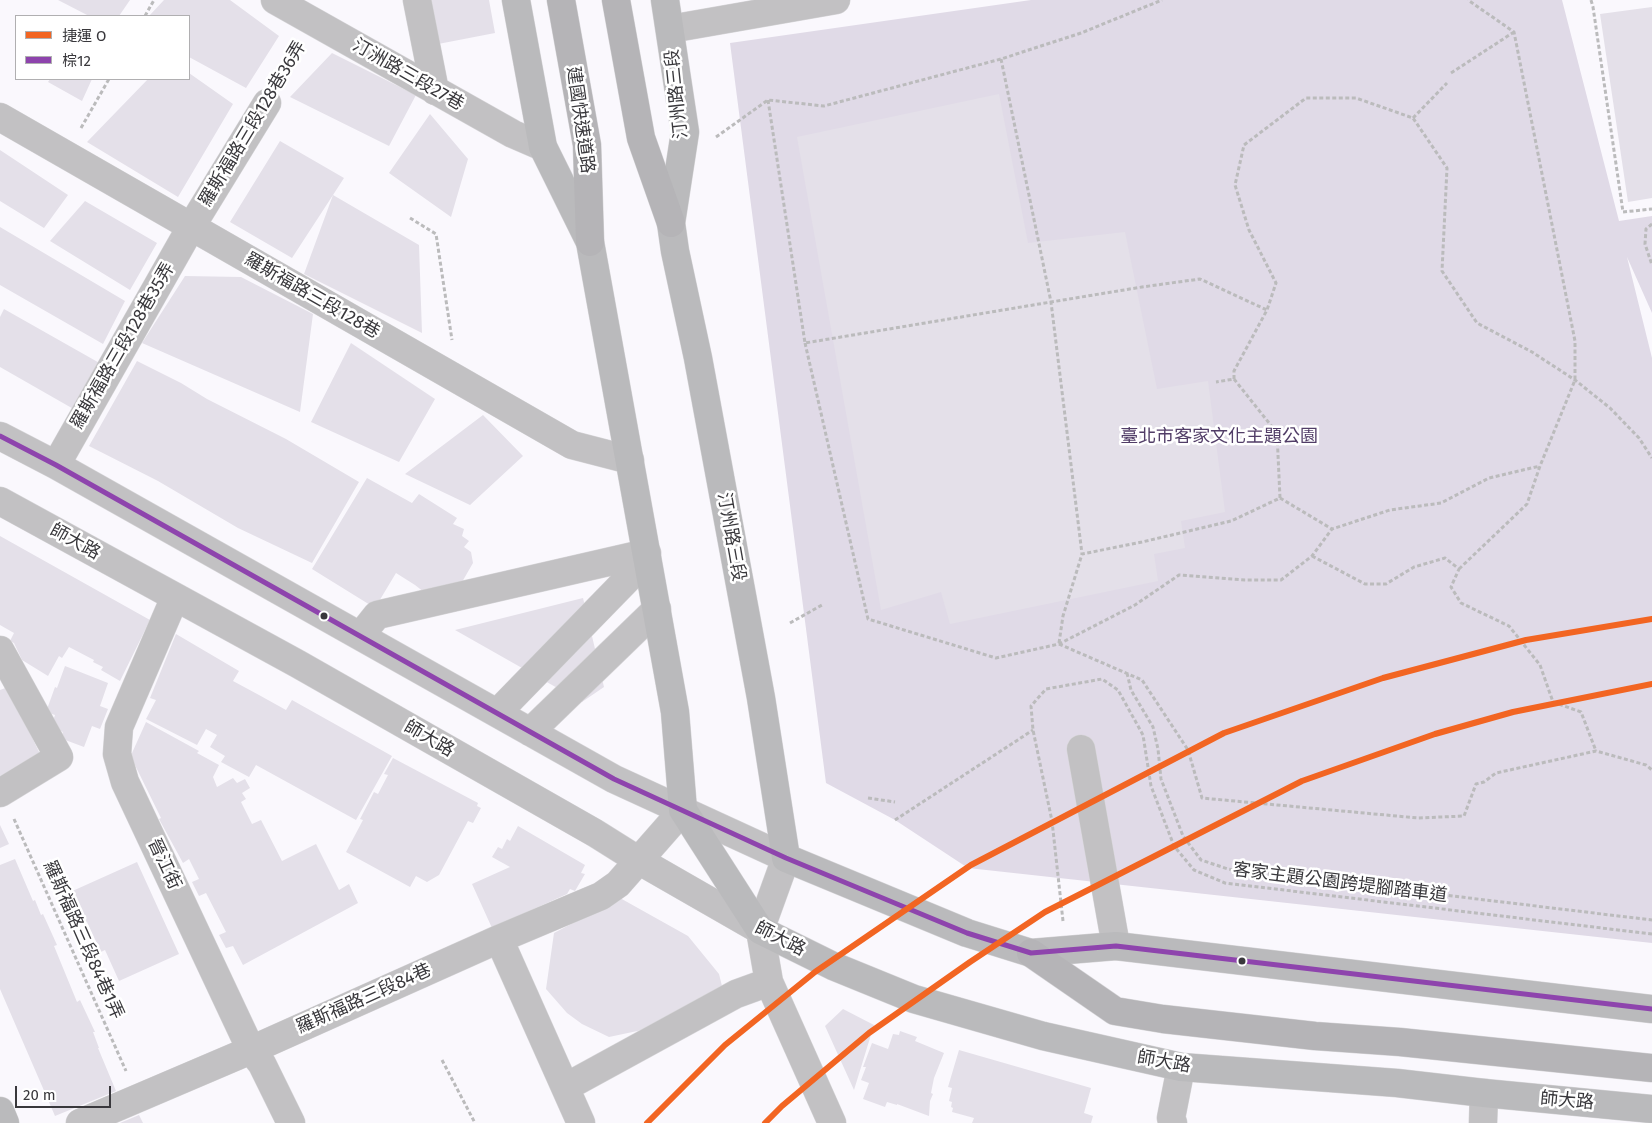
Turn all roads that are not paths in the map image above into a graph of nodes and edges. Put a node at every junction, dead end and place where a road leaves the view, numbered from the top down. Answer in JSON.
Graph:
{"nodes":[{"id":1,"x":275,"y":0,"type":"edge"},
{"id":2,"x":417,"y":0,"type":"edge"},
{"id":3,"x":516,"y":0,"type":"edge"},
{"id":4,"x":561,"y":0,"type":"edge"},
{"id":5,"x":616,"y":0,"type":"edge"},
{"id":6,"x":666,"y":0,"type":"edge"},
{"id":7,"x":836,"y":0,"type":"edge"},
{"id":8,"x":670,"y":29,"type":"junction"},
{"id":9,"x":435,"y":91,"type":"junction"},
{"id":10,"x":267,"y":103,"type":"road end"},
{"id":11,"x":0,"y":117,"type":"edge"},
{"id":12,"x":543,"y":147,"type":"junction"},
{"id":13,"x":671,"y":223,"type":"junction"},
{"id":14,"x":191,"y":227,"type":"junction"},
{"id":15,"x":590,"y":242,"type":"junction"},
{"id":16,"x":0,"y":436,"type":"edge"},
{"id":17,"x":630,"y":460,"type":"junction"},
{"id":18,"x":56,"y":464,"type":"junction"},
{"id":19,"x":0,"y":501,"type":"edge"},
{"id":20,"x":647,"y":556,"type":"junction"},
{"id":21,"x":175,"y":597,"type":"junction"},
{"id":22,"x":657,"y":609,"type":"junction"},
{"id":23,"x":361,"y":635,"type":"junction"},
{"id":24,"x":0,"y":650,"type":"edge"},
{"id":25,"x":498,"y":712,"type":"junction"},
{"id":26,"x":530,"y":732,"type":"junction"},
{"id":27,"x":1081,"y":749,"type":"dead end"},
{"id":28,"x":1,"y":793,"type":"edge"},
{"id":29,"x":683,"y":810,"type":"junction"},
{"id":30,"x":786,"y":858,"type":"junction"},
{"id":31,"x":638,"y":860,"type":"junction"},
{"id":32,"x":760,"y":930,"type":"junction"},
{"id":33,"x":499,"y":939,"type":"junction"},
{"id":34,"x":1116,"y":946,"type":"junction"},
{"id":35,"x":1031,"y":953,"type":"junction"},
{"id":36,"x":769,"y":982,"type":"junction"},
{"id":37,"x":1652,"y":1009,"type":"edge"},
{"id":38,"x":251,"y":1050,"type":"junction"},
{"id":39,"x":1181,"y":1067,"type":"junction"},
{"id":40,"x":1652,"y":1068,"type":"edge"},
{"id":41,"x":566,"y":1087,"type":"junction"},
{"id":42,"x":1484,"y":1093,"type":"junction"},
{"id":43,"x":1652,"y":1109,"type":"edge"},
{"id":44,"x":0,"y":1111,"type":"edge"},
{"id":45,"x":1167,"y":1121,"type":"edge"},
{"id":46,"x":5,"y":1123,"type":"edge"},
{"id":47,"x":80,"y":1123,"type":"edge"},
{"id":48,"x":291,"y":1123,"type":"edge"},
{"id":49,"x":581,"y":1123,"type":"edge"},
{"id":50,"x":832,"y":1123,"type":"edge"},
{"id":51,"x":1483,"y":1123,"type":"edge"}],
"edges":[{"from":1,"to":9,"type":"street","name":"汀洲路三段27巷"},
{"from":2,"to":9,"type":"street"},
{"from":3,"to":12,"type":"main road"},
{"from":4,"to":15,"type":"highway","name":"建國快速道路"},
{"from":5,"to":13,"type":"highway"},
{"from":6,"to":8,"type":"main road","name":"汀州路三段"},
{"from":7,"to":8,"type":"street"},
{"from":8,"to":13,"type":"main road","name":"汀州路三段"},
{"from":9,"to":12,"type":"street","name":"汀洲路三段27巷"},
{"from":10,"to":14,"type":"street","name":"羅斯福路三段128巷36弄"},
{"from":11,"to":14,"type":"street","name":"羅斯福路三段128巷"},
{"from":12,"to":15,"type":"main road"},
{"from":13,"to":30,"type":"main road","name":"汀州路三段"},
{"from":14,"to":17,"type":"street","name":"羅斯福路三段128巷"},
{"from":14,"to":18,"type":"street","name":"羅斯福路三段128巷35弄"},
{"from":15,"to":17,"type":"main road"},
{"from":16,"to":18,"type":"street"},
{"from":17,"to":20,"type":"main road"},
{"from":18,"to":23,"type":"street"},
{"from":19,"to":21,"type":"street","name":"師大路"},
{"from":20,"to":22,"type":"main road"},
{"from":20,"to":23,"type":"street"},
{"from":20,"to":25,"type":"street"},
{"from":21,"to":31,"type":"street","name":"師大路"},
{"from":21,"to":38,"type":"street","name":"晉江街"},
{"from":22,"to":26,"type":"street"},
{"from":22,"to":29,"type":"main road"},
{"from":23,"to":25,"type":"street"},
{"from":24,"to":28,"type":"street"},
{"from":25,"to":26,"type":"street"},
{"from":26,"to":29,"type":"street"},
{"from":27,"to":34,"type":"street"},
{"from":29,"to":30,"type":"street"},
{"from":29,"to":31,"type":"street"},
{"from":29,"to":32,"type":"main road"},
{"from":30,"to":32,"type":"street","name":"汀州路三段"},
{"from":30,"to":35,"type":"main road"},
{"from":31,"to":32,"type":"street","name":"師大路"},
{"from":31,"to":33,"type":"street","name":"羅斯福路三段84巷"},
{"from":32,"to":36,"type":"street"},
{"from":32,"to":39,"type":"main road","name":"師大路"},
{"from":33,"to":38,"type":"street","name":"羅斯福路三段84巷"},
{"from":33,"to":41,"type":"street"},
{"from":34,"to":35,"type":"main road"},
{"from":34,"to":37,"type":"main road"},
{"from":35,"to":40,"type":"highway"},
{"from":36,"to":41,"type":"street"},
{"from":36,"to":50,"type":"street"},
{"from":38,"to":47,"type":"street","name":"羅斯福路三段84巷"},
{"from":38,"to":48,"type":"street","name":"晉江街"},
{"from":39,"to":42,"type":"main road","name":"師大路"},
{"from":39,"to":45,"type":"street"},
{"from":41,"to":49,"type":"street"},
{"from":42,"to":43,"type":"main road","name":"師大路"},
{"from":42,"to":51,"type":"street"},
{"from":44,"to":46,"type":"main road"}]}
